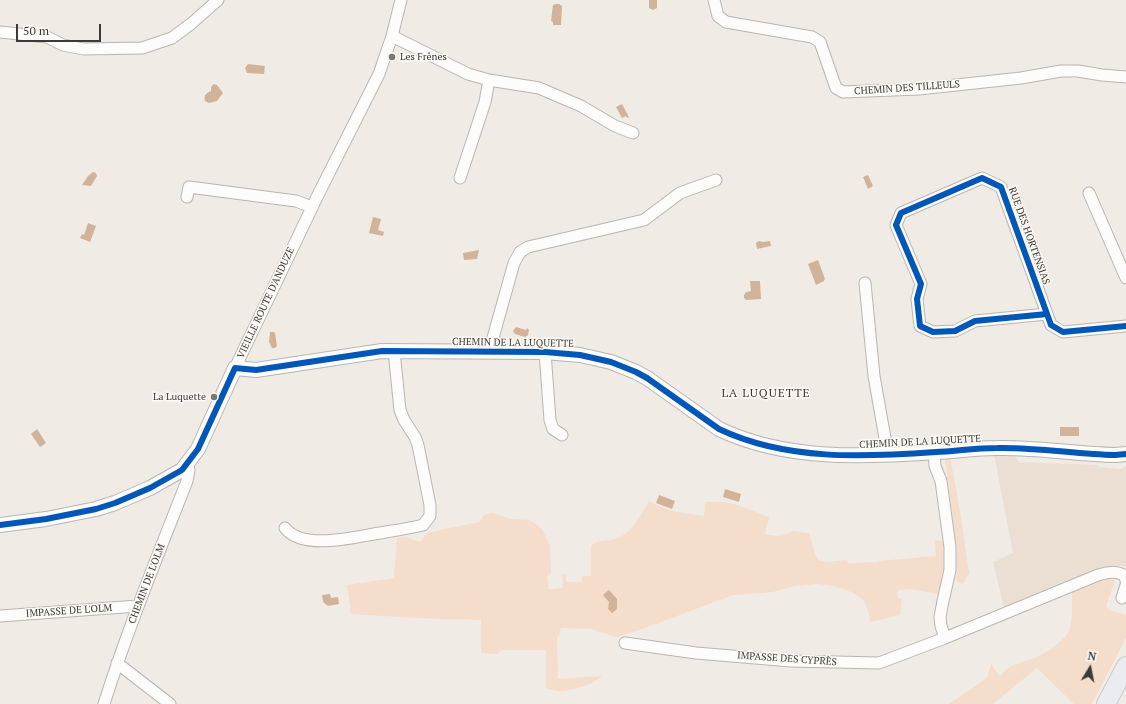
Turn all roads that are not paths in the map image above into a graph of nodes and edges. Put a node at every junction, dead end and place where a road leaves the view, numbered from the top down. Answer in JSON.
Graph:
{"nodes":[{"id":1,"x":218,"y":0,"type":"edge"},
{"id":2,"x":401,"y":0,"type":"edge"},
{"id":3,"x":714,"y":0,"type":"edge"},
{"id":4,"x":0,"y":32,"type":"edge"},
{"id":5,"x":392,"y":36,"type":"junction"},
{"id":6,"x":1126,"y":77,"type":"edge"},
{"id":7,"x":489,"y":80,"type":"junction"},
{"id":8,"x":633,"y":133,"type":"dead end"},
{"id":9,"x":460,"y":178,"type":"dead end"},
{"id":10,"x":716,"y":180,"type":"dead end"},
{"id":11,"x":1089,"y":193,"type":"dead end"},
{"id":12,"x":187,"y":197,"type":"dead end"},
{"id":13,"x":312,"y":207,"type":"junction"},
{"id":14,"x":1126,"y":278,"type":"edge"},
{"id":15,"x":866,"y":283,"type":"dead end"},
{"id":16,"x":1047,"y":314,"type":"junction"},
{"id":17,"x":1126,"y":326,"type":"edge"},
{"id":18,"x":394,"y":351,"type":"junction"},
{"id":19,"x":489,"y":352,"type":"junction"},
{"id":20,"x":545,"y":352,"type":"junction"},
{"id":21,"x":235,"y":368,"type":"junction"},
{"id":22,"x":562,"y":435,"type":"dead end"},
{"id":23,"x":934,"y":452,"type":"junction"},
{"id":24,"x":1126,"y":454,"type":"edge"},
{"id":25,"x":888,"y":455,"type":"junction"},
{"id":26,"x":187,"y":465,"type":"junction"},
{"id":27,"x":0,"y":525,"type":"edge"},
{"id":28,"x":285,"y":528,"type":"dead end"},
{"id":29,"x":1126,"y":580,"type":"edge"},
{"id":30,"x":1126,"y":585,"type":"edge"},
{"id":31,"x":1122,"y":598,"type":"dead end"},
{"id":32,"x":138,"y":606,"type":"junction"},
{"id":33,"x":0,"y":616,"type":"edge"},
{"id":34,"x":945,"y":638,"type":"junction"},
{"id":35,"x":625,"y":643,"type":"dead end"},
{"id":36,"x":117,"y":663,"type":"junction"},
{"id":37,"x":1126,"y":666,"type":"edge"},
{"id":38,"x":104,"y":704,"type":"edge"},
{"id":39,"x":170,"y":704,"type":"edge"},
{"id":40,"x":1106,"y":704,"type":"edge"}],
"edges":[{"from":1,"to":4,"type":"street"},
{"from":2,"to":5,"type":"street","name":"VIEILLE ROUTE D'ANDUZE"},
{"from":3,"to":6,"type":"street","name":"CHEMIN DES TILLEULS"},
{"from":5,"to":7,"type":"street"},
{"from":5,"to":13,"type":"street","name":"VIEILLE ROUTE D'ANDUZE"},
{"from":7,"to":8,"type":"street"},
{"from":7,"to":9,"type":"street"},
{"from":10,"to":19,"type":"street"},
{"from":11,"to":14,"type":"street"},
{"from":12,"to":13,"type":"street"},
{"from":13,"to":21,"type":"street","name":"VIEILLE ROUTE D'ANDUZE"},
{"from":15,"to":25,"type":"street"},
{"from":16,"to":16,"type":"street","name":"RUE DES HORTENSIAS"},
{"from":16,"to":17,"type":"street","name":"RUE DES HORTENSIAS"},
{"from":18,"to":19,"type":"street","name":"CHEMIN DE LA LUQUETTE"},
{"from":18,"to":21,"type":"street","name":"CHEMIN DE LA LUQUETTE"},
{"from":18,"to":28,"type":"street"},
{"from":19,"to":20,"type":"street","name":"CHEMIN DE LA LUQUETTE"},
{"from":20,"to":22,"type":"street"},
{"from":20,"to":25,"type":"street","name":"CHEMIN DE LA LUQUETTE"},
{"from":21,"to":26,"type":"street","name":"VIEILLE ROUTE D'ANDUZE"},
{"from":23,"to":24,"type":"street","name":"CHEMIN DE LA LUQUETTE"},
{"from":23,"to":25,"type":"street","name":"CHEMIN DE LA LUQUETTE"},
{"from":23,"to":34,"type":"street"},
{"from":26,"to":27,"type":"street","name":"VIEILLE ROUTE D'ANDUZE"},
{"from":26,"to":32,"type":"street","name":"CHEMIN DE L'OLM"},
{"from":29,"to":34,"type":"street","name":"IMPASSE DES CYPRÈS"},
{"from":30,"to":31,"type":"street"},
{"from":32,"to":33,"type":"street","name":"IMPASSE DE L'OLM"},
{"from":32,"to":36,"type":"street","name":"CHEMIN DE L'OLM"},
{"from":34,"to":35,"type":"street","name":"IMPASSE DES CYPRÈS"},
{"from":36,"to":38,"type":"street","name":"CHEMIN DE L'OLM"},
{"from":36,"to":39,"type":"street"},
{"from":37,"to":40,"type":"main road"}]}
